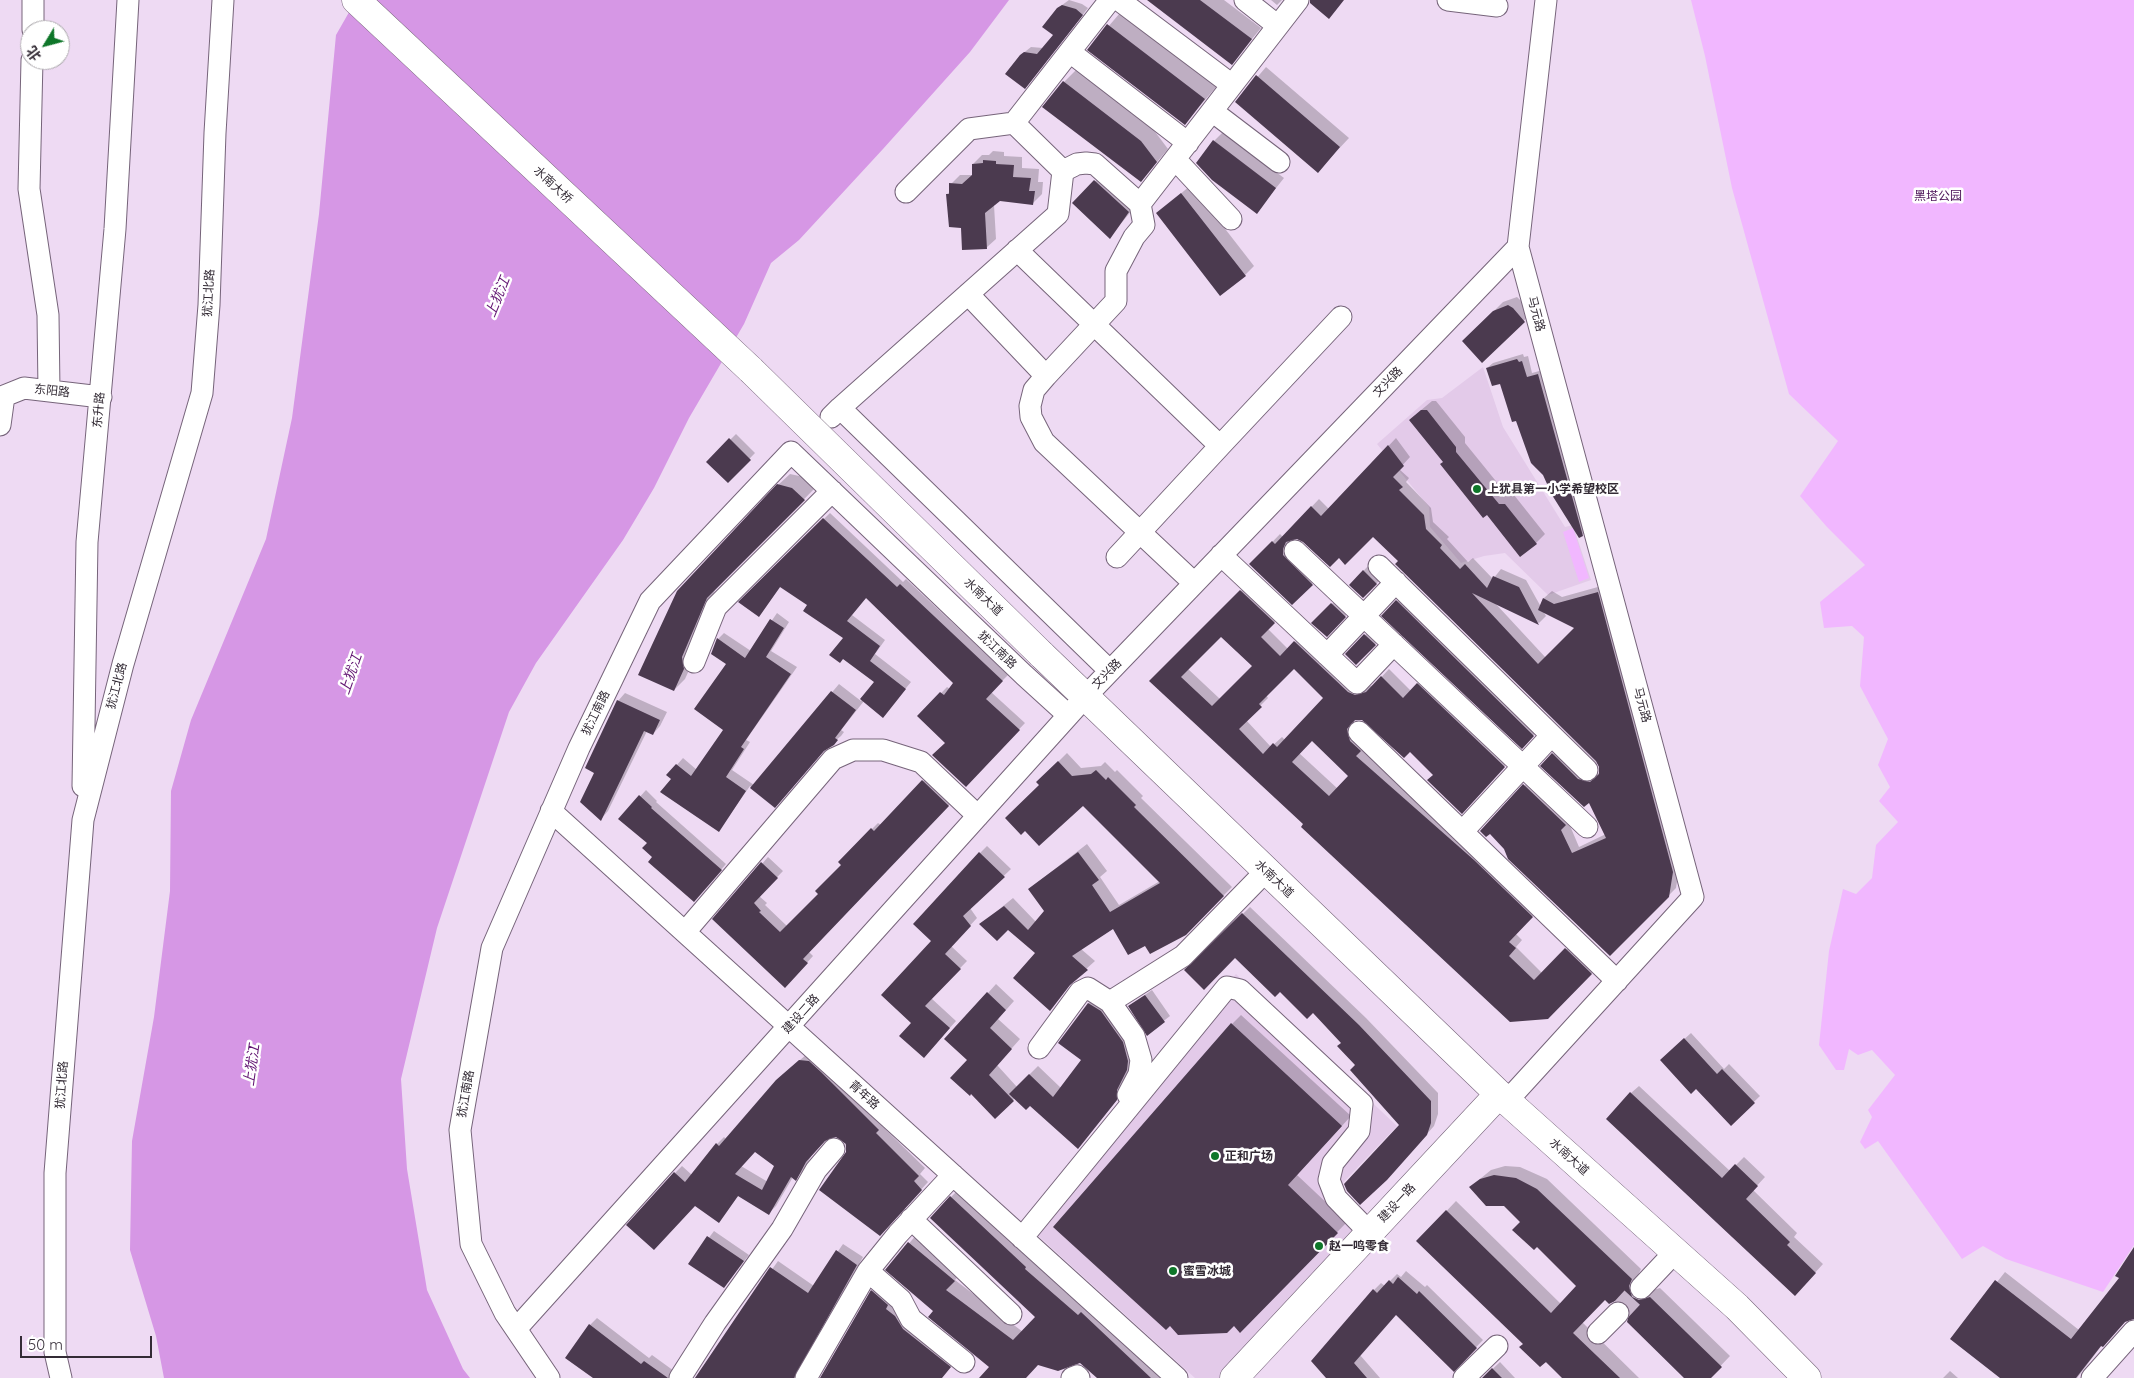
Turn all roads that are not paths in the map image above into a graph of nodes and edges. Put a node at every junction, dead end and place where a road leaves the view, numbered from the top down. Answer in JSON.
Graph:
{"nodes":[{"id":1,"x":33,"y":0,"type":"edge"},
{"id":2,"x":128,"y":0,"type":"edge"},
{"id":3,"x":223,"y":0,"type":"edge"},
{"id":4,"x":356,"y":0,"type":"edge"},
{"id":5,"x":1110,"y":0,"type":"edge"},
{"id":6,"x":1119,"y":0,"type":"edge"},
{"id":7,"x":1245,"y":0,"type":"edge"},
{"id":8,"x":1298,"y":0,"type":"edge"},
{"id":9,"x":1448,"y":0,"type":"edge"},
{"id":10,"x":1546,"y":0,"type":"edge"},
{"id":11,"x":1497,"y":6,"type":"dead end"},
{"id":12,"x":33,"y":20,"type":"edge"},
{"id":13,"x":1278,"y":26,"type":"junction"},
{"id":14,"x":1070,"y":52,"type":"junction"},
{"id":15,"x":32,"y":70,"type":"edge"},
{"id":16,"x":1232,"y":85,"type":"junction"},
{"id":17,"x":1212,"y":111,"type":"junction"},
{"id":18,"x":1014,"y":123,"type":"junction"},
{"id":19,"x":1182,"y":151,"type":"junction"},
{"id":20,"x":1279,"y":162,"type":"dead end"},
{"id":21,"x":1063,"y":171,"type":"junction"},
{"id":22,"x":906,"y":192,"type":"dead end"},
{"id":23,"x":1140,"y":204,"type":"junction"},
{"id":24,"x":1230,"y":219,"type":"dead end"},
{"id":25,"x":1518,"y":247,"type":"junction"},
{"id":26,"x":1017,"y":250,"type":"junction"},
{"id":27,"x":968,"y":294,"type":"junction"},
{"id":28,"x":1341,"y":317,"type":"dead end"},
{"id":29,"x":1094,"y":324,"type":"junction"},
{"id":30,"x":751,"y":370,"type":"joint"},
{"id":31,"x":1046,"y":376,"type":"junction"},
{"id":32,"x":49,"y":391,"type":"junction"},
{"id":33,"x":2,"y":392,"type":"edge"},
{"id":34,"x":101,"y":397,"type":"junction"},
{"id":35,"x":0,"y":425,"type":"edge"},
{"id":36,"x":1220,"y":446,"type":"junction"},
{"id":37,"x":832,"y":492,"type":"junction"},
{"id":38,"x":1139,"y":533,"type":"junction"},
{"id":39,"x":1295,"y":551,"type":"dead end"},
{"id":40,"x":1221,"y":555,"type":"junction"},
{"id":41,"x":1117,"y":557,"type":"dead end"},
{"id":42,"x":1379,"y":566,"type":"dead end"},
{"id":43,"x":1396,"y":582,"type":"junction"},
{"id":44,"x":1194,"y":584,"type":"junction"},
{"id":45,"x":1364,"y":616,"type":"junction"},
{"id":46,"x":1394,"y":644,"type":"junction"},
{"id":47,"x":1327,"y":655,"type":"junction"},
{"id":48,"x":694,"y":662,"type":"dead end"},
{"id":49,"x":1110,"y":671,"type":"junction"},
{"id":50,"x":1076,"y":706,"type":"junction"},
{"id":51,"x":1359,"y":732,"type":"dead end"},
{"id":52,"x":1551,"y":736,"type":"junction"},
{"id":53,"x":1523,"y":766,"type":"junction"},
{"id":54,"x":1587,"y":770,"type":"dead end"},
{"id":55,"x":551,"y":811,"type":"junction"},
{"id":56,"x":978,"y":816,"type":"junction"},
{"id":57,"x":83,"y":820,"type":"junction"},
{"id":58,"x":1586,"y":827,"type":"dead end"},
{"id":59,"x":1463,"y":831,"type":"junction"},
{"id":60,"x":1266,"y":871,"type":"junction"},
{"id":61,"x":684,"y":932,"type":"junction"},
{"id":62,"x":1617,"y":981,"type":"junction"},
{"id":63,"x":1110,"y":1002,"type":"junction"},
{"id":64,"x":789,"y":1027,"type":"junction"},
{"id":65,"x":1040,"y":1048,"type":"dead end"},
{"id":66,"x":1506,"y":1101,"type":"junction"},
{"id":67,"x":834,"y":1149,"type":"dead end"},
{"id":68,"x":1090,"y":1154,"type":"junction"},
{"id":69,"x":953,"y":1175,"type":"junction"},
{"id":70,"x":911,"y":1219,"type":"junction"},
{"id":71,"x":1369,"y":1232,"type":"junction"},
{"id":72,"x":1022,"y":1238,"type":"junction"},
{"id":73,"x":1675,"y":1252,"type":"junction"},
{"id":74,"x":868,"y":1271,"type":"junction"},
{"id":75,"x":1641,"y":1288,"type":"tunnel mouth"},
{"id":76,"x":1618,"y":1312,"type":"tunnel mouth"},
{"id":77,"x":1011,"y":1314,"type":"dead end"},
{"id":78,"x":516,"y":1328,"type":"junction"},
{"id":79,"x":2134,"y":1331,"type":"edge"},
{"id":80,"x":1598,"y":1333,"type":"dead end"},
{"id":81,"x":1497,"y":1346,"type":"dead end"},
{"id":82,"x":964,"y":1362,"type":"dead end"},
{"id":83,"x":1798,"y":1375,"type":"edge"},
{"id":84,"x":61,"y":1378,"type":"edge"},
{"id":85,"x":549,"y":1378,"type":"edge"},
{"id":86,"x":680,"y":1378,"type":"edge"},
{"id":87,"x":806,"y":1378,"type":"edge"},
{"id":88,"x":1072,"y":1378,"type":"edge"},
{"id":89,"x":1079,"y":1378,"type":"edge"},
{"id":90,"x":1177,"y":1378,"type":"edge"},
{"id":91,"x":1234,"y":1378,"type":"edge"},
{"id":92,"x":1250,"y":1378,"type":"edge"},
{"id":93,"x":1464,"y":1378,"type":"edge"},
{"id":94,"x":2092,"y":1378,"type":"edge"}],
"edges":[{"from":1,"to":12,"type":"street"},
{"from":2,"to":34,"type":"street","name":"东升路"},
{"from":3,"to":57,"type":"street","name":"犹江北路"},
{"from":4,"to":30,"type":"main road","name":"水南大桥"},
{"from":5,"to":14,"type":"street"},
{"from":6,"to":16,"type":"street"},
{"from":7,"to":13,"type":"street"},
{"from":8,"to":13,"type":"street"},
{"from":9,"to":11,"type":"street"},
{"from":10,"to":25,"type":"street"},
{"from":13,"to":16,"type":"street"},
{"from":14,"to":18,"type":"street"},
{"from":14,"to":19,"type":"street"},
{"from":15,"to":32,"type":"street"},
{"from":16,"to":17,"type":"street"},
{"from":17,"to":19,"type":"street"},
{"from":17,"to":20,"type":"street"},
{"from":18,"to":21,"type":"street"},
{"from":18,"to":22,"type":"street"},
{"from":19,"to":23,"type":"street"},
{"from":19,"to":24,"type":"street"},
{"from":21,"to":23,"type":"street"},
{"from":21,"to":26,"type":"street"},
{"from":23,"to":29,"type":"street"},
{"from":25,"to":40,"type":"street","name":"文兴路"},
{"from":25,"to":62,"type":"street","name":"马元路"},
{"from":26,"to":27,"type":"street"},
{"from":26,"to":29,"type":"street"},
{"from":27,"to":31,"type":"street"},
{"from":27,"to":49,"type":"street"},
{"from":28,"to":36,"type":"street"},
{"from":29,"to":31,"type":"street"},
{"from":29,"to":36,"type":"street"},
{"from":30,"to":50,"type":"main road","name":"水南大道","bridge":true},
{"from":31,"to":38,"type":"street"},
{"from":32,"to":33,"type":"street","name":"东阳路"},
{"from":32,"to":34,"type":"street","name":"东阳路"},
{"from":33,"to":35,"type":"street","name":"东阳路"},
{"from":34,"to":57,"type":"street","name":"东升路"},
{"from":36,"to":38,"type":"street"},
{"from":37,"to":48,"type":"street"},
{"from":37,"to":50,"type":"street","name":"犹江南路"},
{"from":37,"to":55,"type":"street","name":"犹江南路"},
{"from":38,"to":41,"type":"street"},
{"from":38,"to":44,"type":"street"},
{"from":39,"to":45,"type":"street"},
{"from":40,"to":44,"type":"street","name":"文兴路"},
{"from":40,"to":47,"type":"street"},
{"from":42,"to":43,"type":"street"},
{"from":43,"to":45,"type":"street"},
{"from":43,"to":52,"type":"street"},
{"from":44,"to":49,"type":"street","name":"文兴路"},
{"from":45,"to":46,"type":"street"},
{"from":45,"to":47,"type":"street"},
{"from":46,"to":47,"type":"street"},
{"from":46,"to":53,"type":"street"},
{"from":49,"to":50,"type":"street","name":"文兴路"},
{"from":50,"to":56,"type":"street","name":"建设二路"},
{"from":50,"to":60,"type":"main road","name":"水南大道"},
{"from":51,"to":59,"type":"street"},
{"from":52,"to":53,"type":"street"},
{"from":52,"to":54,"type":"street"},
{"from":53,"to":58,"type":"street"},
{"from":53,"to":59,"type":"street"},
{"from":55,"to":61,"type":"street","name":"青年路"},
{"from":55,"to":78,"type":"street","name":"犹江南路"},
{"from":56,"to":61,"type":"street"},
{"from":56,"to":64,"type":"street","name":"建设二路"},
{"from":57,"to":84,"type":"street","name":"犹江北路"},
{"from":59,"to":62,"type":"street"},
{"from":60,"to":63,"type":"street"},
{"from":60,"to":66,"type":"main road","name":"水南大道"},
{"from":61,"to":64,"type":"street","name":"青年路"},
{"from":62,"to":66,"type":"street","name":"马元路"},
{"from":63,"to":65,"type":"street"},
{"from":63,"to":68,"type":"street"},
{"from":64,"to":69,"type":"street","name":"青年路"},
{"from":64,"to":78,"type":"street","name":"建设二路"},
{"from":66,"to":71,"type":"main road","name":"建设一路"},
{"from":66,"to":73,"type":"main road","name":"水南大道"},
{"from":66,"to":92,"type":"main road"},
{"from":67,"to":86,"type":"street"},
{"from":68,"to":71,"type":"street"},
{"from":68,"to":72,"type":"street"},
{"from":69,"to":70,"type":"street"},
{"from":69,"to":72,"type":"street","name":"青年路"},
{"from":70,"to":74,"type":"street"},
{"from":70,"to":77,"type":"street"},
{"from":71,"to":91,"type":"main road","name":"建设一路"},
{"from":72,"to":90,"type":"street","name":"青年路"},
{"from":73,"to":75,"type":"street"},
{"from":73,"to":83,"type":"main road","name":"水南大道"},
{"from":74,"to":82,"type":"street"},
{"from":74,"to":87,"type":"street"},
{"from":76,"to":80,"type":"street"},
{"from":78,"to":85,"type":"street","name":"犹江南路"},
{"from":79,"to":94,"type":"street"},
{"from":81,"to":93,"type":"street"},
{"from":88,"to":89,"type":"street"}]}
